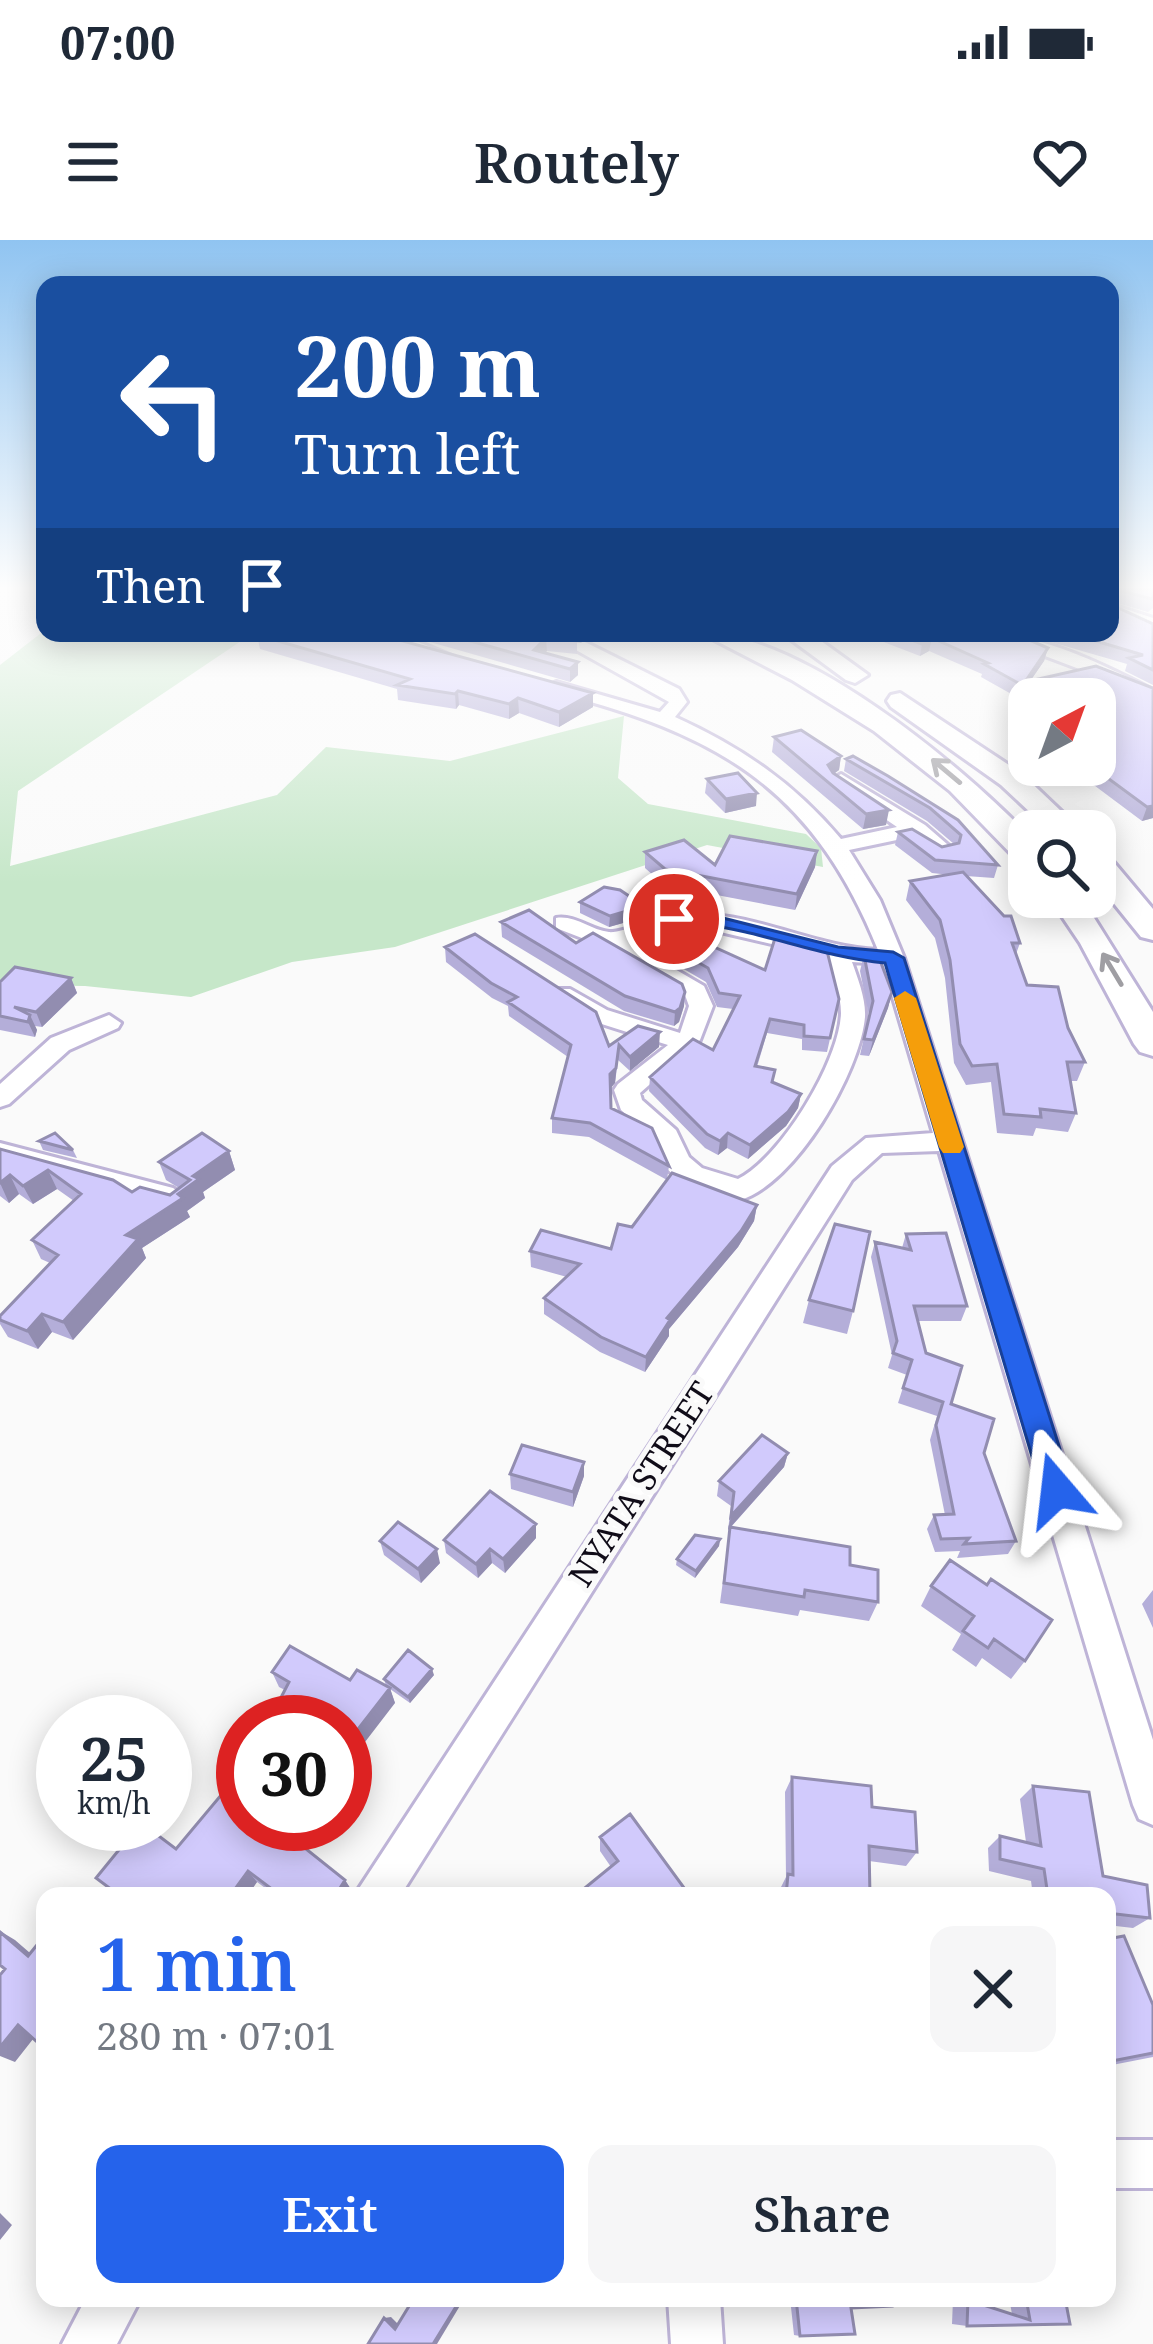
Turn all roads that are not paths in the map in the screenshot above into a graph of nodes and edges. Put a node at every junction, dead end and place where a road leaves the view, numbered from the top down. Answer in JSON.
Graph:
{"nodes":[{"id":1,"x":593,"y":687,"type":"edge"},
{"id":2,"x":658,"y":687,"type":"edge"},
{"id":3,"x":825,"y":687,"type":"edge"},
{"id":4,"x":874,"y":687,"type":"edge"},
{"id":5,"x":664,"y":717,"type":"junction"},
{"id":6,"x":840,"y":780,"type":"edge"},
{"id":7,"x":1043,"y":810,"type":"edge"},
{"id":8,"x":918,"y":829,"type":"junction"},
{"id":9,"x":1008,"y":831,"type":"edge"},
{"id":10,"x":837,"y":846,"type":"junction"},
{"id":11,"x":945,"y":850,"type":"edge"},
{"id":12,"x":1116,"y":885,"type":"edge"},
{"id":13,"x":1080,"y":918,"type":"edge"},
{"id":14,"x":564,"y":923,"type":"dead end"},
{"id":15,"x":1153,"y":930,"type":"edge"},
{"id":16,"x":614,"y":942,"type":"junction"},
{"id":17,"x":838,"y":953,"type":"junction"},
{"id":18,"x":893,"y":958,"type":"junction"},
{"id":19,"x":542,"y":980,"type":"edge"},
{"id":20,"x":109,"y":1023,"type":"dead end"},
{"id":21,"x":684,"y":1042,"type":"junction"},
{"id":22,"x":1153,"y":1044,"type":"edge"},
{"id":23,"x":0,"y":1098,"type":"edge"},
{"id":24,"x":950,"y":1141,"type":"junction"},
{"id":25,"x":0,"y":1152,"type":"edge"},
{"id":26,"x":178,"y":1199,"type":"edge"},
{"id":27,"x":1153,"y":1805,"type":"edge"},
{"id":28,"x":381,"y":1887,"type":"edge"},
{"id":29,"x":1116,"y":2164,"type":"edge"},
{"id":30,"x":1153,"y":2164,"type":"edge"},
{"id":31,"x":110,"y":2307,"type":"edge"},
{"id":32,"x":695,"y":2307,"type":"edge"},
{"id":33,"x":88,"y":2344,"type":"edge"},
{"id":34,"x":697,"y":2344,"type":"edge"}],
"edges":[{"from":1,"to":5,"type":"street"},
{"from":2,"to":5,"type":"street"},
{"from":9,"to":3,"type":"highway","one_way":true},
{"from":4,"to":7,"type":"highway"},
{"from":5,"to":10,"type":"street"},
{"from":6,"to":8,"type":"street"},
{"from":8,"to":10,"type":"street"},
{"from":8,"to":11,"type":"street"},
{"from":10,"to":18,"type":"street"},
{"from":12,"to":15,"type":"highway"},
{"from":22,"to":13,"type":"highway","one_way":true},
{"from":14,"to":16,"type":"street"},
{"from":16,"to":17,"type":"street"},
{"from":16,"to":21,"type":"street"},
{"from":17,"to":18,"type":"street"},
{"from":17,"to":21,"type":"street"},
{"from":18,"to":24,"type":"street"},
{"from":19,"to":21,"type":"street"},
{"from":20,"to":23,"type":"street"},
{"from":24,"to":27,"type":"street"},
{"from":24,"to":28,"type":"street","name":"NYATA STREET"},
{"from":25,"to":26,"type":"street"},
{"from":29,"to":30,"type":"street"},
{"from":31,"to":33,"type":"street"},
{"from":32,"to":34,"type":"street"}]}
